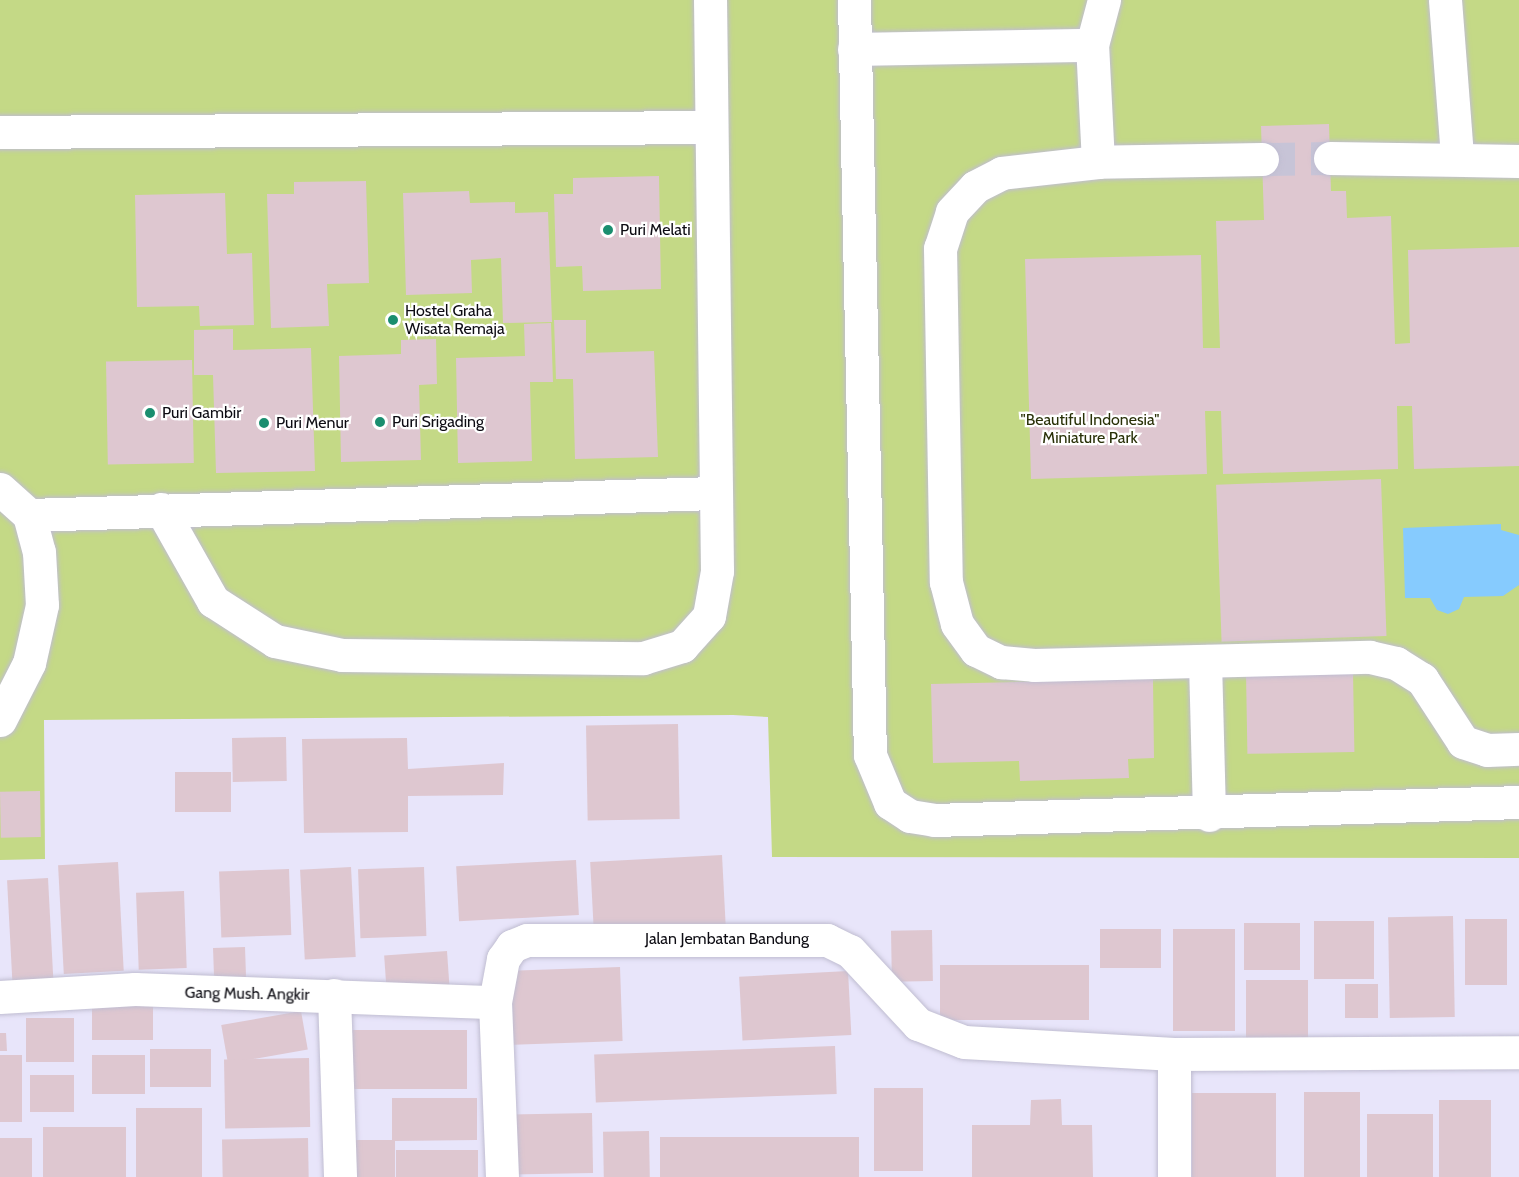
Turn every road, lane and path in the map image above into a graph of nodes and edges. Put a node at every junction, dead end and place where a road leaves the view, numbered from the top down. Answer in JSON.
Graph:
{"nodes":[{"id":1,"x":710,"y":0,"type":"edge"},
{"id":2,"x":854,"y":0,"type":"edge"},
{"id":3,"x":1104,"y":0,"type":"edge"},
{"id":4,"x":1446,"y":0,"type":"edge"},
{"id":5,"x":1092,"y":45,"type":"junction"},
{"id":6,"x":854,"y":49,"type":"junction"},
{"id":7,"x":710,"y":127,"type":"junction"},
{"id":8,"x":0,"y":132,"type":"edge"},
{"id":9,"x":1457,"y":157,"type":"junction"},
{"id":10,"x":1330,"y":158,"type":"tunnel mouth"},
{"id":11,"x":1262,"y":159,"type":"tunnel mouth"},
{"id":12,"x":1519,"y":161,"type":"edge"},
{"id":13,"x":1098,"y":162,"type":"junction"},
{"id":14,"x":0,"y":489,"type":"edge"},
{"id":15,"x":715,"y":494,"type":"junction"},
{"id":16,"x":161,"y":509,"type":"junction"},
{"id":17,"x":29,"y":515,"type":"junction"},
{"id":18,"x":1204,"y":661,"type":"junction"},
{"id":19,"x":0,"y":720,"type":"edge"},
{"id":20,"x":1519,"y":749,"type":"edge"},
{"id":21,"x":1519,"y":802,"type":"edge"},
{"id":22,"x":1209,"y":815,"type":"junction"},
{"id":23,"x":334,"y":995,"type":"junction"},
{"id":24,"x":0,"y":997,"type":"edge"},
{"id":25,"x":495,"y":1002,"type":"junction"},
{"id":26,"x":1519,"y":1052,"type":"edge"},
{"id":27,"x":1174,"y":1054,"type":"junction"},
{"id":28,"x":340,"y":1177,"type":"edge"},
{"id":29,"x":502,"y":1177,"type":"edge"},
{"id":30,"x":1174,"y":1177,"type":"edge"}],
"edges":[{"from":1,"to":7,"type":"street"},
{"from":2,"to":6,"type":"street"},
{"from":3,"to":5,"type":"street"},
{"from":4,"to":9,"type":"street"},
{"from":5,"to":6,"type":"street"},
{"from":5,"to":13,"type":"street"},
{"from":6,"to":22,"type":"street"},
{"from":7,"to":8,"type":"street"},
{"from":7,"to":15,"type":"street"},
{"from":9,"to":10,"type":"street"},
{"from":9,"to":12,"type":"street"},
{"from":11,"to":13,"type":"street"},
{"from":13,"to":18,"type":"street"},
{"from":14,"to":17,"type":"street"},
{"from":15,"to":16,"type":"street"},
{"from":15,"to":16,"type":"street"},
{"from":16,"to":17,"type":"street"},
{"from":17,"to":19,"type":"street"},
{"from":18,"to":20,"type":"street"},
{"from":18,"to":22,"type":"street"},
{"from":21,"to":22,"type":"street"},
{"from":23,"to":24,"type":"street","name":"Gang Mush. Angkir"},
{"from":23,"to":25,"type":"street","name":"Gang Mush. Angkir"},
{"from":23,"to":28,"type":"street"},
{"from":25,"to":27,"type":"street","name":"Jalan Jembatan Bandung"},
{"from":25,"to":29,"type":"street","name":"Jalan Jembatan Bandung"},
{"from":26,"to":27,"type":"street","name":"Jalan Jembatan Bandung"},
{"from":27,"to":30,"type":"street"}]}
